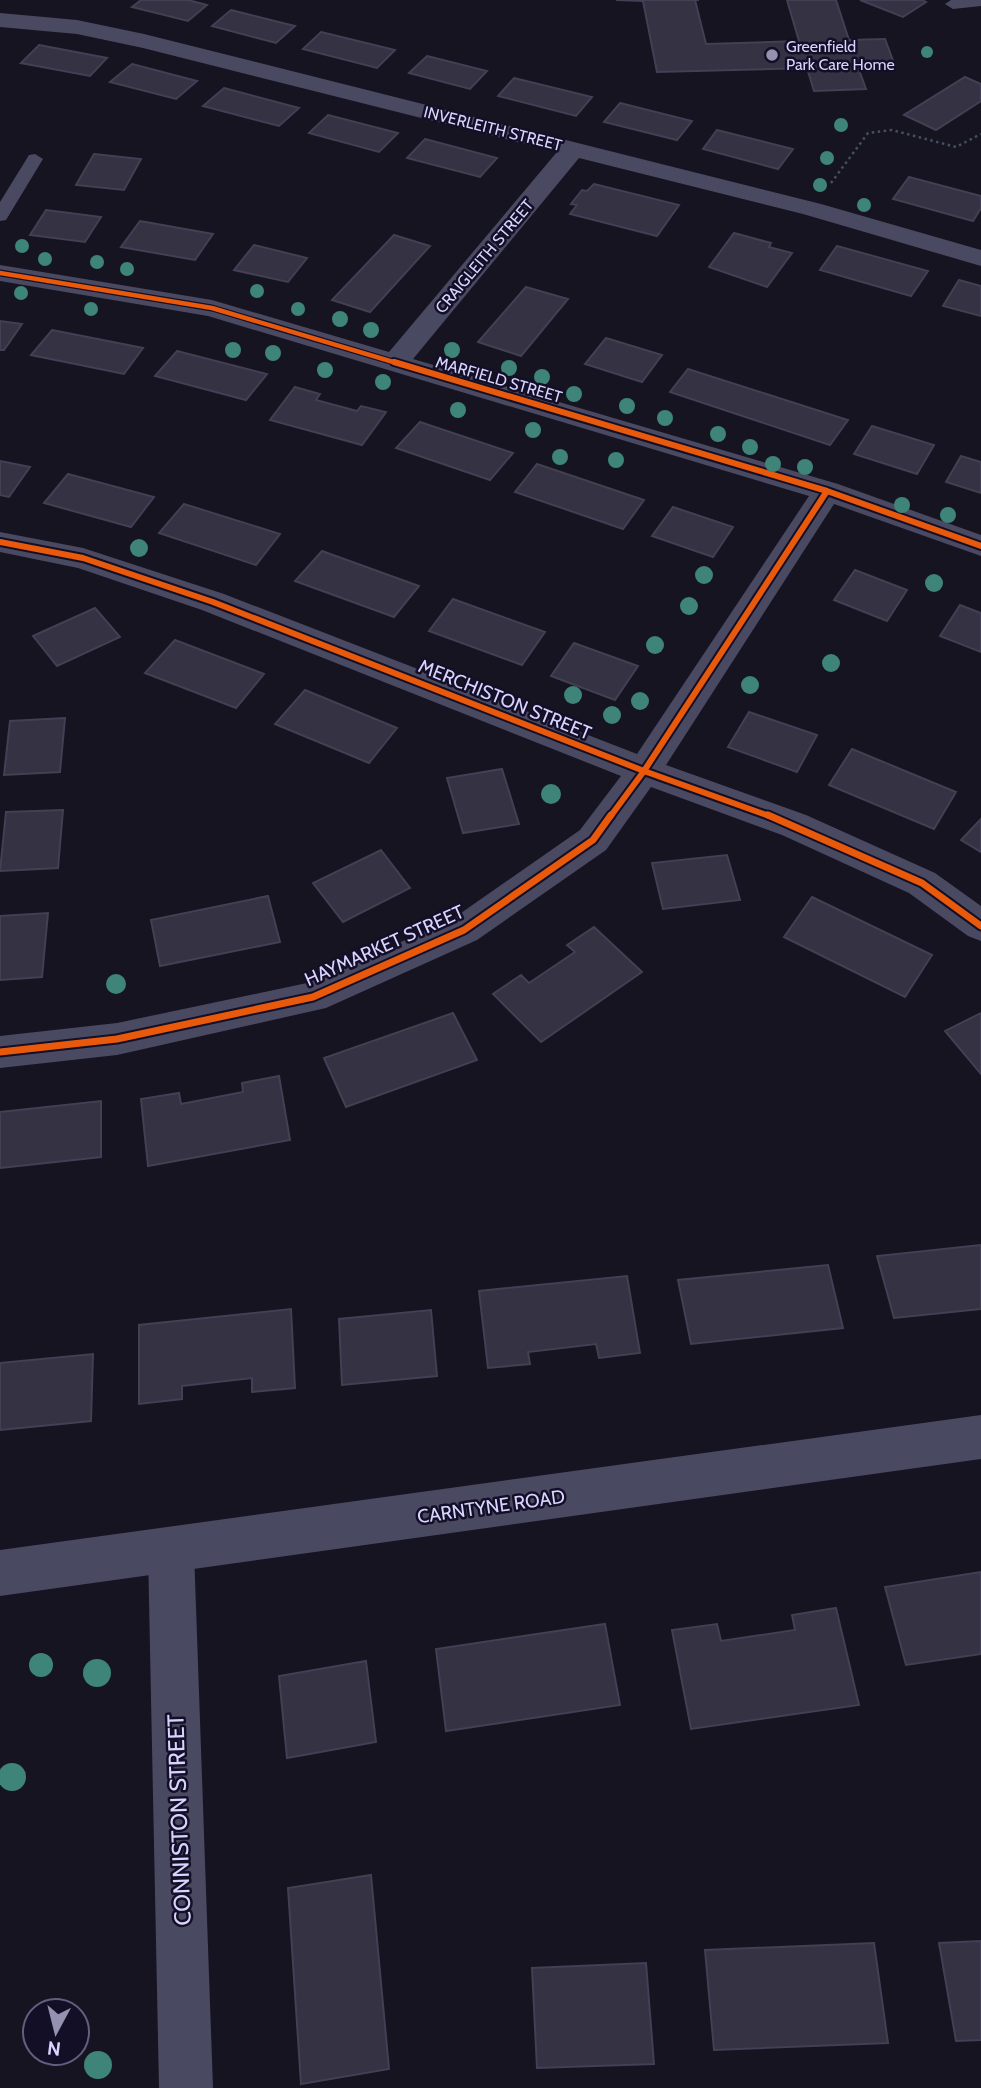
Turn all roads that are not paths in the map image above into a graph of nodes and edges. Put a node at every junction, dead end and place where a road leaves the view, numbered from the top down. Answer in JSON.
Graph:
{"nodes":[{"id":1,"x":981,"y":1,"type":"edge"},
{"id":2,"x":953,"y":4,"type":"dead end"},
{"id":3,"x":0,"y":20,"type":"edge"},
{"id":4,"x":574,"y":148,"type":"junction"},
{"id":5,"x":35,"y":159,"type":"dead end"},
{"id":6,"x":0,"y":216,"type":"edge"},
{"id":7,"x":981,"y":258,"type":"edge"},
{"id":8,"x":0,"y":273,"type":"edge"},
{"id":9,"x":394,"y":363,"type":"junction"},
{"id":10,"x":827,"y":491,"type":"junction"},
{"id":11,"x":0,"y":542,"type":"edge"},
{"id":12,"x":981,"y":546,"type":"edge"},
{"id":13,"x":643,"y":771,"type":"junction"},
{"id":14,"x":981,"y":926,"type":"edge"},
{"id":15,"x":0,"y":1052,"type":"edge"},
{"id":16,"x":981,"y":1437,"type":"edge"},
{"id":17,"x":172,"y":1551,"type":"junction"},
{"id":18,"x":0,"y":1573,"type":"edge"},
{"id":19,"x":187,"y":2088,"type":"edge"}],
"edges":[{"from":1,"to":2,"type":"lane"},
{"from":3,"to":4,"type":"street","name":"INVERLEITH STREET"},
{"from":4,"to":7,"type":"street","name":"INVERLEITH STREET"},
{"from":4,"to":9,"type":"street","name":"CRAIGLEITH STREET"},
{"from":5,"to":6,"type":"lane"},
{"from":8,"to":9,"type":"street","name":"MARFIELD STREET"},
{"from":9,"to":10,"type":"street","name":"MARFIELD STREET"},
{"from":10,"to":12,"type":"street","name":"MARFIELD STREET"},
{"from":10,"to":13,"type":"street","name":"HAYMARKET STREET"},
{"from":11,"to":13,"type":"street","name":"MERCHISTON STREET"},
{"from":13,"to":14,"type":"street","name":"MERCHISTON STREET"},
{"from":13,"to":15,"type":"street","name":"HAYMARKET STREET"},
{"from":16,"to":17,"type":"street","name":"CARNTYNE ROAD"},
{"from":17,"to":18,"type":"street","name":"CARNTYNE ROAD"},
{"from":17,"to":19,"type":"street","name":"CONNISTON STREET"}]}
